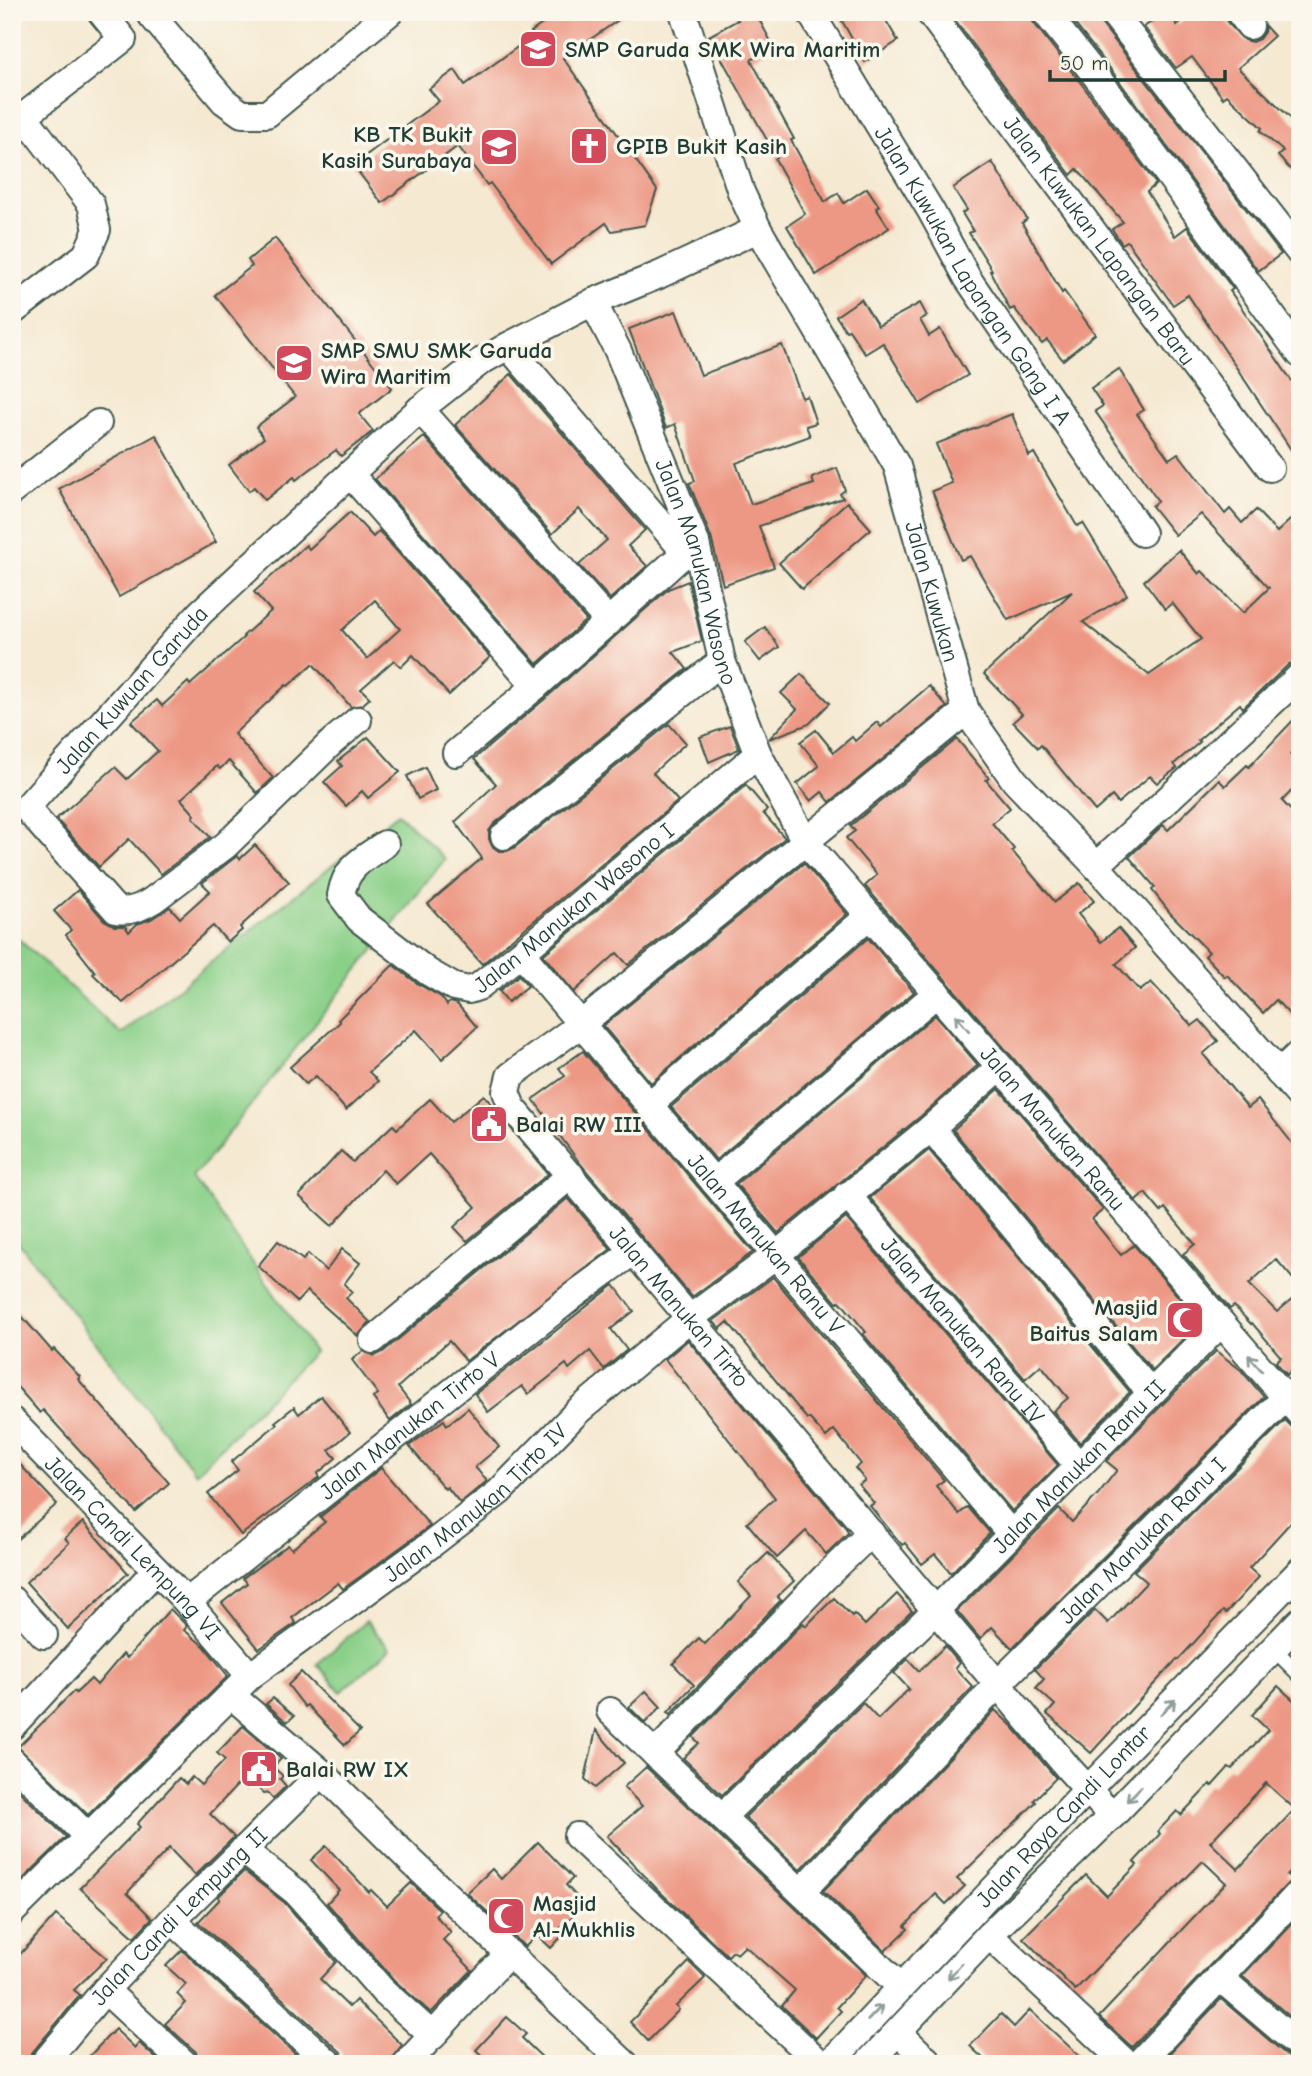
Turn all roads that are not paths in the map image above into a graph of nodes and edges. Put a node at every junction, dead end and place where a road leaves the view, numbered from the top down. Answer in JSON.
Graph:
{"nodes":[{"id":1,"x":101,"y":12,"type":"edge"},
{"id":2,"x":390,"y":12,"type":"edge"},
{"id":3,"x":683,"y":12,"type":"edge"},
{"id":4,"x":810,"y":12,"type":"edge"},
{"id":5,"x":929,"y":12,"type":"edge"},
{"id":6,"x":1045,"y":12,"type":"edge"},
{"id":7,"x":1112,"y":12,"type":"edge"},
{"id":8,"x":154,"y":14,"type":"edge"},
{"id":9,"x":122,"y":38,"type":"junction"},
{"id":10,"x":18,"y":121,"type":"edge"},
{"id":11,"x":758,"y":229,"type":"junction"},
{"id":12,"x":1300,"y":253,"type":"edge"},
{"id":13,"x":593,"y":302,"type":"junction"},
{"id":14,"x":12,"y":313,"type":"edge"},
{"id":15,"x":508,"y":346,"type":"junction"},
{"id":16,"x":1300,"y":354,"type":"edge"},
{"id":17,"x":420,"y":409,"type":"junction"},
{"id":18,"x":98,"y":423,"type":"dead end"},
{"id":19,"x":1270,"y":468,"type":"dead end"},
{"id":20,"x":350,"y":474,"type":"junction"},
{"id":21,"x":12,"y":491,"type":"edge"},
{"id":22,"x":1142,"y":533,"type":"dead end"},
{"id":23,"x":691,"y":548,"type":"junction"},
{"id":24,"x":609,"y":622,"type":"junction"},
{"id":25,"x":722,"y":661,"type":"junction"},
{"id":26,"x":1300,"y":676,"type":"edge"},
{"id":27,"x":536,"y":686,"type":"junction"},
{"id":28,"x":966,"y":711,"type":"junction"},
{"id":29,"x":358,"y":720,"type":"dead end"},
{"id":30,"x":456,"y":753,"type":"dead end"},
{"id":31,"x":758,"y":754,"type":"junction"},
{"id":32,"x":19,"y":814,"type":"edge"},
{"id":33,"x":504,"y":836,"type":"dead end"},
{"id":34,"x":805,"y":841,"type":"junction"},
{"id":35,"x":385,"y":844,"type":"dead end"},
{"id":36,"x":1096,"y":866,"type":"junction"},
{"id":37,"x":869,"y":916,"type":"junction"},
{"id":38,"x":521,"y":953,"type":"junction"},
{"id":39,"x":937,"y":993,"type":"junction"},
{"id":40,"x":581,"y":1024,"type":"junction"},
{"id":41,"x":1300,"y":1053,"type":"edge"},
{"id":42,"x":1000,"y":1067,"type":"junction"},
{"id":43,"x":1279,"y":1073,"type":"junction"},
{"id":44,"x":1300,"y":1096,"type":"edge"},
{"id":45,"x":649,"y":1105,"type":"junction"},
{"id":46,"x":931,"y":1128,"type":"junction"},
{"id":47,"x":571,"y":1175,"type":"junction"},
{"id":48,"x":714,"y":1182,"type":"junction"},
{"id":49,"x":848,"y":1195,"type":"junction"},
{"id":50,"x":634,"y":1251,"type":"junction"},
{"id":51,"x":776,"y":1255,"type":"junction"},
{"id":52,"x":690,"y":1318,"type":"junction"},
{"id":53,"x":1221,"y":1323,"type":"junction"},
{"id":54,"x":373,"y":1340,"type":"dead end"},
{"id":55,"x":1151,"y":1393,"type":"junction"},
{"id":56,"x":1293,"y":1406,"type":"edge"},
{"id":57,"x":12,"y":1421,"type":"edge"},
{"id":58,"x":1079,"y":1466,"type":"junction"},
{"id":59,"x":871,"y":1533,"type":"junction"},
{"id":60,"x":1011,"y":1534,"type":"junction"},
{"id":61,"x":155,"y":1571,"type":"junction"},
{"id":62,"x":1300,"y":1571,"type":"edge"},
{"id":63,"x":12,"y":1600,"type":"edge"},
{"id":64,"x":187,"y":1602,"type":"junction"},
{"id":65,"x":936,"y":1610,"type":"junction"},
{"id":66,"x":1300,"y":1620,"type":"edge"},
{"id":67,"x":44,"y":1635,"type":"dead end"},
{"id":68,"x":1273,"y":1648,"type":"junction"},
{"id":69,"x":1300,"y":1675,"type":"edge"},
{"id":70,"x":250,"y":1676,"type":"junction"},
{"id":71,"x":998,"y":1684,"type":"junction"},
{"id":72,"x":231,"y":1695,"type":"junction"},
{"id":73,"x":610,"y":1711,"type":"dead end"},
{"id":74,"x":12,"y":1726,"type":"edge"},
{"id":75,"x":656,"y":1754,"type":"junction"},
{"id":76,"x":12,"y":1761,"type":"edge"},
{"id":77,"x":322,"y":1773,"type":"junction"},
{"id":78,"x":1087,"y":1790,"type":"junction"},
{"id":79,"x":1112,"y":1816,"type":"junction"},
{"id":80,"x":722,"y":1817,"type":"junction"},
{"id":81,"x":577,"y":1836,"type":"dead end"},
{"id":82,"x":88,"y":1837,"type":"junction"},
{"id":83,"x":243,"y":1850,"type":"junction"},
{"id":84,"x":802,"y":1892,"type":"junction"},
{"id":85,"x":1300,"y":1892,"type":"edge"},
{"id":86,"x":12,"y":1912,"type":"edge"},
{"id":87,"x":172,"y":1920,"type":"junction"},
{"id":88,"x":989,"y":1935,"type":"junction"},
{"id":89,"x":509,"y":1953,"type":"junction"},
{"id":90,"x":1219,"y":1978,"type":"junction"},
{"id":91,"x":901,"y":1987,"type":"junction"},
{"id":92,"x":105,"y":1990,"type":"junction"},
{"id":93,"x":898,"y":2032,"type":"junction"},
{"id":94,"x":433,"y":2036,"type":"junction"},
{"id":95,"x":1300,"y":2046,"type":"edge"},
{"id":96,"x":43,"y":2064,"type":"edge"},
{"id":97,"x":185,"y":2064,"type":"edge"},
{"id":98,"x":330,"y":2064,"type":"edge"},
{"id":99,"x":407,"y":2064,"type":"edge"},
{"id":100,"x":625,"y":2064,"type":"edge"},
{"id":101,"x":821,"y":2064,"type":"edge"},
{"id":102,"x":829,"y":2064,"type":"edge"},
{"id":103,"x":867,"y":2064,"type":"edge"},
{"id":104,"x":931,"y":2064,"type":"edge"},
{"id":105,"x":1127,"y":2064,"type":"edge"},
{"id":106,"x":1138,"y":2064,"type":"edge"}],
"edges":[{"from":1,"to":9,"type":"street"},
{"from":2,"to":8,"type":"street"},
{"from":3,"to":11,"type":"street","name":"Jalan Kuwukan"},
{"from":4,"to":22,"type":"street","name":"Jalan Kuwukan Lapangan Gang I A"},
{"from":5,"to":19,"type":"street","name":"Jalan Kuwukan Lapangan Baru"},
{"from":6,"to":16,"type":"street"},
{"from":7,"to":12,"type":"street"},
{"from":8,"to":9,"type":"street"},
{"from":9,"to":10,"type":"street"},
{"from":10,"to":14,"type":"street"},
{"from":11,"to":13,"type":"street","name":"Jalan Kuwuan Garuda"},
{"from":11,"to":28,"type":"street","name":"Jalan Kuwukan"},
{"from":13,"to":15,"type":"street","name":"Jalan Kuwuan Garuda"},
{"from":13,"to":23,"type":"street","name":"Jalan Manukan Wasono"},
{"from":15,"to":17,"type":"street","name":"Jalan Kuwuan Garuda"},
{"from":15,"to":23,"type":"street"},
{"from":17,"to":20,"type":"street","name":"Jalan Kuwuan Garuda"},
{"from":17,"to":24,"type":"street"},
{"from":18,"to":21,"type":"street"},
{"from":20,"to":27,"type":"street"},
{"from":20,"to":32,"type":"street","name":"Jalan Kuwuan Garuda"},
{"from":23,"to":24,"type":"street"},
{"from":23,"to":25,"type":"street","name":"Jalan Manukan Wasono"},
{"from":24,"to":27,"type":"street"},
{"from":25,"to":31,"type":"street","name":"Jalan Manukan Wasono"},
{"from":25,"to":33,"type":"street"},
{"from":26,"to":36,"type":"street"},
{"from":27,"to":30,"type":"street"},
{"from":28,"to":34,"type":"street","name":"Jalan Manukan Tirto"},
{"from":28,"to":36,"type":"street","name":"Jalan Kuwukan"},
{"from":29,"to":32,"type":"street","name":"Jalan Kuwuan Garuda"},
{"from":31,"to":34,"type":"street","name":"Jalan Manukan Wasono"},
{"from":31,"to":38,"type":"street","name":"Jalan Manukan Wasono I"},
{"from":34,"to":37,"type":"street","name":"Jalan Manukan Ranu"},
{"from":34,"to":40,"type":"street","name":"Jalan Manukan Tirto"},
{"from":35,"to":38,"type":"street","name":"Jalan Manukan Wasono I"},
{"from":36,"to":43,"type":"street","name":"Jalan Kuwukan"},
{"from":37,"to":39,"type":"street","name":"Jalan Manukan Ranu"},
{"from":37,"to":45,"type":"street"},
{"from":38,"to":40,"type":"street","name":"Jalan Manukan Ranu V"},
{"from":42,"to":39,"type":"street","name":"Jalan Manukan Ranu","one_way":true},
{"from":39,"to":48,"type":"street"},
{"from":40,"to":45,"type":"street","name":"Jalan Manukan Ranu V"},
{"from":40,"to":47,"type":"street","name":"Jalan Manukan Tirto"},
{"from":41,"to":43,"type":"street"},
{"from":42,"to":46,"type":"street","name":"Jalan Manukan Tirto IV"},
{"from":42,"to":53,"type":"street","name":"Jalan Manukan Ranu"},
{"from":43,"to":44,"type":"street","name":"Jalan Kuwukan"},
{"from":45,"to":48,"type":"street","name":"Jalan Manukan Ranu V"},
{"from":46,"to":49,"type":"street","name":"Jalan Manukan Tirto IV"},
{"from":46,"to":55,"type":"street"},
{"from":47,"to":50,"type":"street","name":"Jalan Manukan Tirto"},
{"from":47,"to":54,"type":"street"},
{"from":48,"to":51,"type":"street","name":"Jalan Manukan Ranu V"},
{"from":49,"to":51,"type":"street","name":"Jalan Manukan Tirto IV"},
{"from":49,"to":58,"type":"street","name":"Jalan Manukan Ranu IV"},
{"from":50,"to":52,"type":"street","name":"Jalan Manukan Tirto"},
{"from":50,"to":64,"type":"street","name":"Jalan Manukan Tirto V"},
{"from":51,"to":52,"type":"street","name":"Jalan Manukan Tirto IV"},
{"from":51,"to":60,"type":"street","name":"Jalan Manukan Ranu V"},
{"from":52,"to":59,"type":"street","name":"Jalan Manukan Tirto"},
{"from":52,"to":70,"type":"street","name":"Jalan Manukan Tirto IV"},
{"from":53,"to":55,"type":"street","name":"Jalan Manukan Ranu II"},
{"from":56,"to":53,"type":"street","name":"Jalan Manukan Ranu","one_way":true},
{"from":55,"to":58,"type":"street","name":"Jalan Manukan Ranu II"},
{"from":56,"to":71,"type":"street","name":"Jalan Manukan Ranu I"},
{"from":57,"to":61,"type":"street","name":"Jalan Candi Lempung VI"},
{"from":58,"to":60,"type":"street","name":"Jalan Manukan Ranu II"},
{"from":59,"to":65,"type":"street","name":"Jalan Manukan Tirto"},
{"from":59,"to":75,"type":"street"},
{"from":60,"to":65,"type":"street","name":"Jalan Manukan Ranu II"},
{"from":61,"to":64,"type":"street","name":"Jalan Candi Lempung VI"},
{"from":61,"to":74,"type":"street"},
{"from":78,"to":62,"type":"street","name":"Jalan Raya Candi Lontar","one_way":true},
{"from":63,"to":67,"type":"street"},
{"from":64,"to":70,"type":"street","name":"Jalan Candi Lempung VI"},
{"from":65,"to":71,"type":"street","name":"Jalan Manukan Tirto"},
{"from":65,"to":80,"type":"street","name":"Jalan Manukan Ranu II"},
{"from":66,"to":68,"type":"street","name":"Jalan Raya Candi Lontar"},
{"from":68,"to":69,"type":"lane"},
{"from":68,"to":79,"type":"street","name":"Jalan Raya Candi Lontar","one_way":true},
{"from":70,"to":72,"type":"street","name":"Jalan Manukan Tirto IV"},
{"from":71,"to":78,"type":"street","name":"Jalan Manukan Tirto"},
{"from":71,"to":84,"type":"street","name":"Jalan Manukan Ranu I"},
{"from":72,"to":77,"type":"street"},
{"from":72,"to":82,"type":"street","name":"Jalan Manukan Tirto IV"},
{"from":73,"to":75,"type":"street"},
{"from":75,"to":80,"type":"street"},
{"from":76,"to":82,"type":"street"},
{"from":77,"to":83,"type":"street","name":"Jalan Candi Lempung II"},
{"from":77,"to":89,"type":"street"},
{"from":78,"to":79,"type":"street","name":"Jalan Manukan Tirto"},
{"from":78,"to":91,"type":"street","name":"Jalan Raya Candi Lontar"},
{"from":79,"to":88,"type":"street","name":"Jalan Raya Candi Lontar"},
{"from":80,"to":84,"type":"street"},
{"from":81,"to":101,"type":"street"},
{"from":82,"to":86,"type":"street","name":"Jalan Manukan Tirto IV"},
{"from":83,"to":87,"type":"street","name":"Jalan Candi Lempung II"},
{"from":83,"to":94,"type":"street"},
{"from":84,"to":91,"type":"street"},
{"from":85,"to":90,"type":"street"},
{"from":87,"to":92,"type":"street","name":"Jalan Candi Lempung II"},
{"from":87,"to":98,"type":"street"},
{"from":88,"to":93,"type":"street","name":"Jalan Raya Candi Lontar","one_way":true},
{"from":88,"to":105,"type":"street"},
{"from":89,"to":94,"type":"street"},
{"from":89,"to":100,"type":"street"},
{"from":90,"to":95,"type":"street"},
{"from":90,"to":106,"type":"street"},
{"from":102,"to":91,"type":"street","name":"Jalan Raya Candi Lontar","one_way":true},
{"from":92,"to":96,"type":"street","name":"Jalan Candi Lempung II"},
{"from":92,"to":97,"type":"street"},
{"from":93,"to":103,"type":"street","name":"Jalan Raya Candi Lontar"},
{"from":93,"to":104,"type":"street"},
{"from":94,"to":99,"type":"street"}]}
